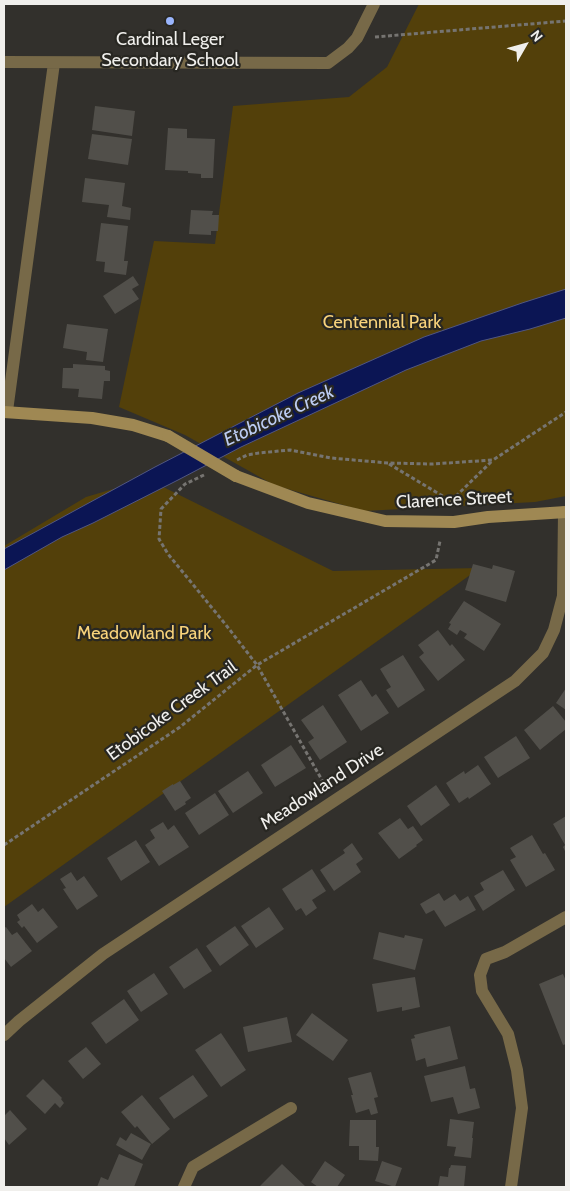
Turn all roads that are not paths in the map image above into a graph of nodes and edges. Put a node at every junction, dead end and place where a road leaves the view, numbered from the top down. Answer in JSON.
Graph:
{"nodes":[{"id":1,"x":374,"y":4,"type":"edge"},
{"id":2,"x":4,"y":62,"type":"edge"},
{"id":3,"x":54,"y":63,"type":"junction"},
{"id":4,"x":5,"y":412,"type":"edge"},
{"id":5,"x":565,"y":512,"type":"edge"},
{"id":6,"x":566,"y":917,"type":"edge"},
{"id":7,"x":4,"y":1036,"type":"edge"},
{"id":8,"x":291,"y":1108,"type":"dead end"},
{"id":9,"x":184,"y":1187,"type":"edge"},
{"id":10,"x":511,"y":1187,"type":"edge"}],
"edges":[{"from":1,"to":3,"type":"street"},
{"from":2,"to":3,"type":"street"},
{"from":3,"to":4,"type":"street"},
{"from":4,"to":5,"type":"street","name":"Clarence Street","bridge":true},
{"from":5,"to":7,"type":"street","name":"Meadowland Drive"},
{"from":6,"to":10,"type":"street"},
{"from":8,"to":9,"type":"street"}]}
